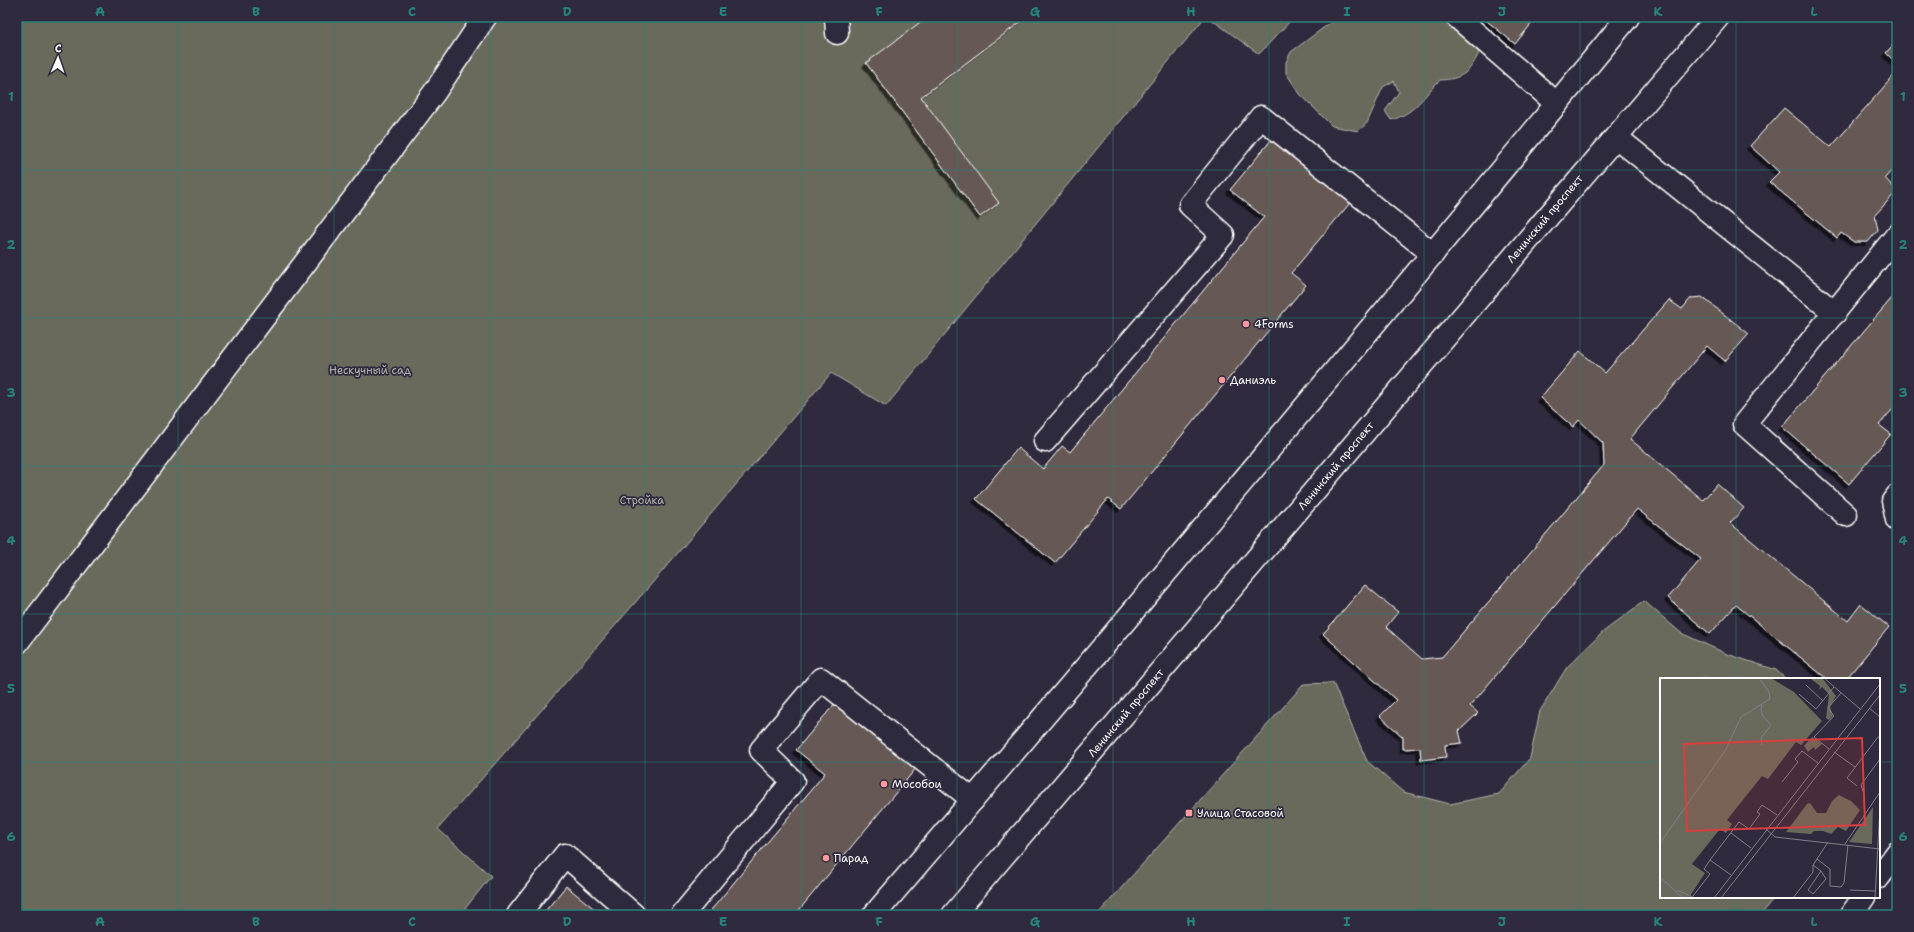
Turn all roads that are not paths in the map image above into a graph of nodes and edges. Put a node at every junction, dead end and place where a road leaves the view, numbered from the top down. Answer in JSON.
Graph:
{"nodes":[{"id":1,"x":484,"y":17,"type":"edge"},
{"id":2,"x":1457,"y":17,"type":"edge"},
{"id":3,"x":1628,"y":17,"type":"edge"},
{"id":4,"x":1718,"y":17,"type":"edge"},
{"id":5,"x":1557,"y":104,"type":"junction"},
{"id":6,"x":1616,"y":137,"type":"junction"},
{"id":7,"x":1897,"y":235,"type":"edge"},
{"id":8,"x":1433,"y":254,"type":"junction"},
{"id":9,"x":1835,"y":313,"type":"junction"},
{"id":10,"x":1045,"y":441,"type":"dead end"},
{"id":11,"x":1897,"y":496,"type":"edge"},
{"id":12,"x":1846,"y":515,"type":"dead end"},
{"id":13,"x":1897,"y":520,"type":"edge"},
{"id":14,"x":17,"y":643,"type":"edge"},
{"id":15,"x":974,"y":800,"type":"junction"},
{"id":16,"x":1897,"y":852,"type":"edge"},
{"id":17,"x":1880,"y":876,"type":"edge"},
{"id":18,"x":1863,"y":898,"type":"edge"},
{"id":19,"x":518,"y":915,"type":"edge"},
{"id":20,"x":634,"y":915,"type":"edge"},
{"id":21,"x":682,"y":915,"type":"edge"},
{"id":22,"x":874,"y":915,"type":"edge"},
{"id":23,"x":953,"y":915,"type":"edge"},
{"id":24,"x":1851,"y":915,"type":"edge"}],
"edges":[{"from":1,"to":14,"type":"main road"},
{"from":2,"to":5,"type":"main road"},
{"from":3,"to":5,"type":"main road"},
{"from":4,"to":6,"type":"main road","name":"Ленинский проспект"},
{"from":5,"to":8,"type":"main road"},
{"from":6,"to":9,"type":"main road"},
{"from":6,"to":23,"type":"main road","name":"Ленинский проспект"},
{"from":7,"to":9,"type":"main road"},
{"from":8,"to":10,"type":"main road"},
{"from":8,"to":15,"type":"main road"},
{"from":9,"to":12,"type":"main road"},
{"from":11,"to":13,"type":"main road"},
{"from":15,"to":21,"type":"main road"},
{"from":15,"to":22,"type":"main road"},
{"from":16,"to":17,"type":"main road"},
{"from":18,"to":24,"type":"main road"},
{"from":19,"to":20,"type":"main road"}]}
